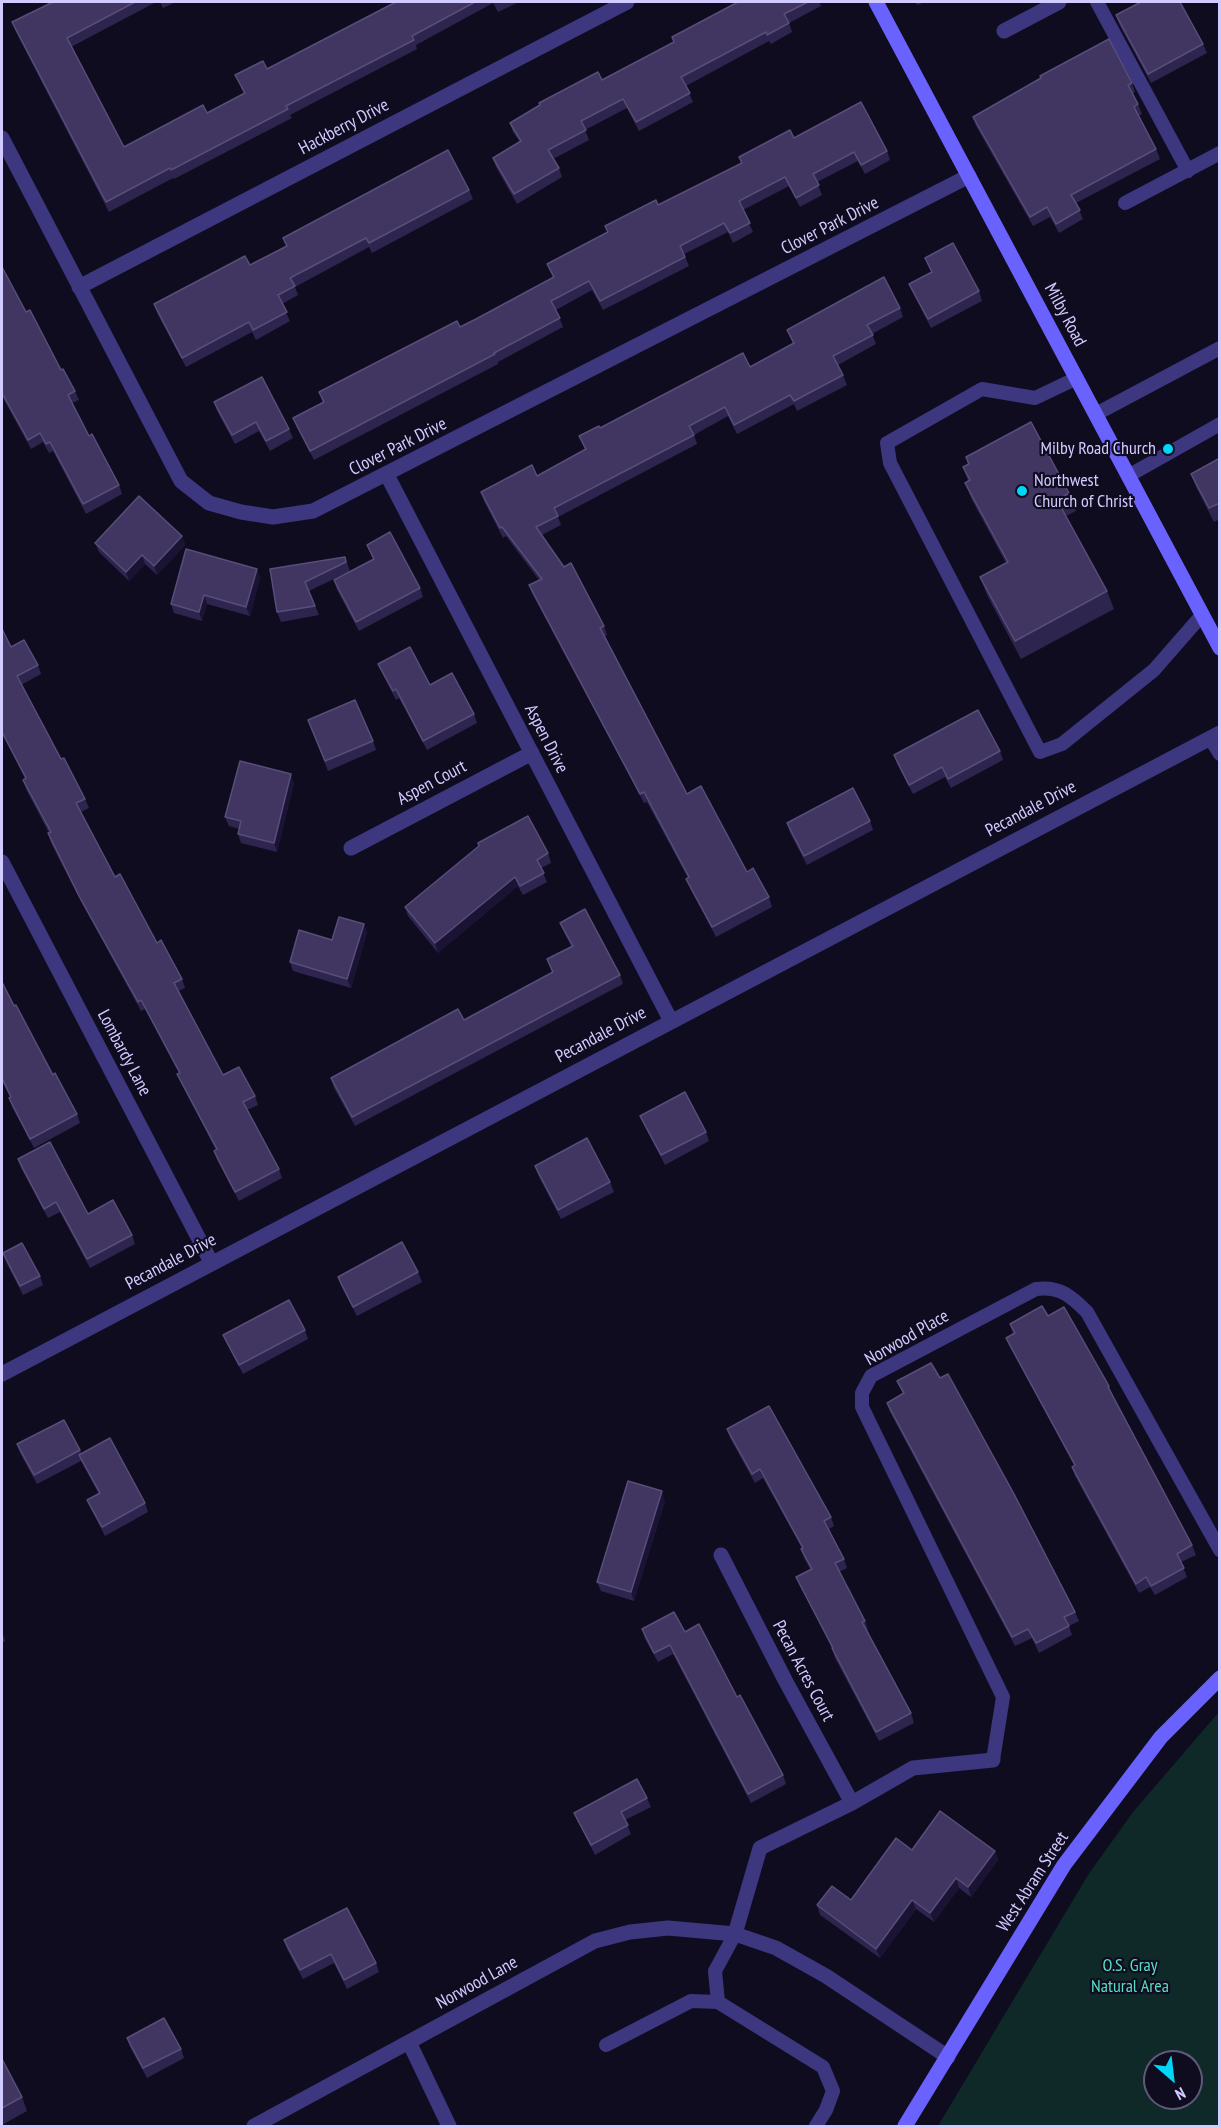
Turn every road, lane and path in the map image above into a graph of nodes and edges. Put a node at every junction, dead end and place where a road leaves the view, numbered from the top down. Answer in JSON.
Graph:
{"nodes":[{"id":1,"x":627,"y":2,"type":"edge"},
{"id":2,"x":876,"y":2,"type":"edge"},
{"id":3,"x":1059,"y":2,"type":"edge"},
{"id":4,"x":1097,"y":2,"type":"edge"},
{"id":5,"x":1004,"y":31,"type":"dead end"},
{"id":6,"x":2,"y":138,"type":"edge"},
{"id":7,"x":1220,"y":153,"type":"edge"},
{"id":8,"x":1188,"y":171,"type":"junction"},
{"id":9,"x":969,"y":176,"type":"junction"},
{"id":10,"x":1125,"y":203,"type":"dead end"},
{"id":11,"x":79,"y":287,"type":"junction"},
{"id":12,"x":1220,"y":348,"type":"edge"},
{"id":13,"x":1077,"y":378,"type":"junction"},
{"id":14,"x":1096,"y":414,"type":"junction"},
{"id":15,"x":1220,"y":424,"type":"edge"},
{"id":16,"x":387,"y":475,"type":"junction"},
{"id":17,"x":1128,"y":476,"type":"junction"},
{"id":18,"x":1202,"y":615,"type":"junction"},
{"id":19,"x":1220,"y":648,"type":"edge"},
{"id":20,"x":1215,"y":735,"type":"edge"},
{"id":21,"x":532,"y":753,"type":"junction"},
{"id":22,"x":1220,"y":754,"type":"edge"},
{"id":23,"x":351,"y":848,"type":"dead end"},
{"id":24,"x":2,"y":862,"type":"edge"},
{"id":25,"x":671,"y":1021,"type":"junction"},
{"id":26,"x":211,"y":1262,"type":"junction"},
{"id":27,"x":2,"y":1374,"type":"edge"},
{"id":28,"x":1220,"y":1550,"type":"edge"},
{"id":29,"x":721,"y":1555,"type":"dead end"},
{"id":30,"x":1220,"y":1678,"type":"edge"},
{"id":31,"x":993,"y":1760,"type":"joint"},
{"id":32,"x":852,"y":1803,"type":"junction"},
{"id":33,"x":735,"y":1934,"type":"junction"},
{"id":34,"x":718,"y":2002,"type":"junction"},
{"id":35,"x":409,"y":2042,"type":"junction"},
{"id":36,"x":606,"y":2045,"type":"dead end"},
{"id":37,"x":948,"y":2057,"type":"junction"},
{"id":38,"x":254,"y":2127,"type":"edge"},
{"id":39,"x":449,"y":2127,"type":"edge"},
{"id":40,"x":816,"y":2127,"type":"edge"},
{"id":41,"x":904,"y":2127,"type":"edge"}],
"edges":[{"from":1,"to":11,"type":"street","name":"Hackberry Drive"},
{"from":2,"to":9,"type":"street","name":"Milby Road"},
{"from":3,"to":5,"type":"street"},
{"from":4,"to":8,"type":"lane"},
{"from":6,"to":11,"type":"street","name":"Clover Park Drive"},
{"from":7,"to":8,"type":"lane"},
{"from":8,"to":10,"type":"lane"},
{"from":9,"to":13,"type":"street","name":"Milby Road"},
{"from":9,"to":16,"type":"street","name":"Clover Park Drive"},
{"from":11,"to":16,"type":"street","name":"Clover Park Drive"},
{"from":12,"to":14,"type":"lane"},
{"from":13,"to":14,"type":"street","name":"Milby Road"},
{"from":13,"to":18,"type":"lane"},
{"from":14,"to":17,"type":"street","name":"Milby Road"},
{"from":15,"to":17,"type":"lane"},
{"from":16,"to":21,"type":"street","name":"Aspen Drive"},
{"from":17,"to":18,"type":"street","name":"Milby Road"},
{"from":18,"to":19,"type":"street","name":"Milby Road"},
{"from":20,"to":22,"type":"lane"},
{"from":20,"to":25,"type":"street","name":"Pecandale Drive"},
{"from":21,"to":23,"type":"street","name":"Aspen Court"},
{"from":21,"to":25,"type":"street","name":"Aspen Drive"},
{"from":24,"to":26,"type":"street","name":"Lombardy Lane"},
{"from":25,"to":26,"type":"street","name":"Pecandale Drive"},
{"from":26,"to":27,"type":"street","name":"Pecandale Drive"},
{"from":28,"to":31,"type":"lane","name":"Norwood Place"},
{"from":29,"to":32,"type":"street","name":"Pecan Acres Court"},
{"from":30,"to":37,"type":"street","name":"West Abram Street"},
{"from":31,"to":32,"type":"street"},
{"from":32,"to":33,"type":"street"},
{"from":33,"to":34,"type":"lane"},
{"from":33,"to":35,"type":"street","name":"Norwood Lane"},
{"from":33,"to":37,"type":"street","name":"Norwood Lane"},
{"from":34,"to":36,"type":"lane"},
{"from":34,"to":40,"type":"lane"},
{"from":35,"to":38,"type":"street","name":"Norwood Lane"},
{"from":35,"to":39,"type":"street"},
{"from":37,"to":41,"type":"street","name":"West Abram Street"}]}
